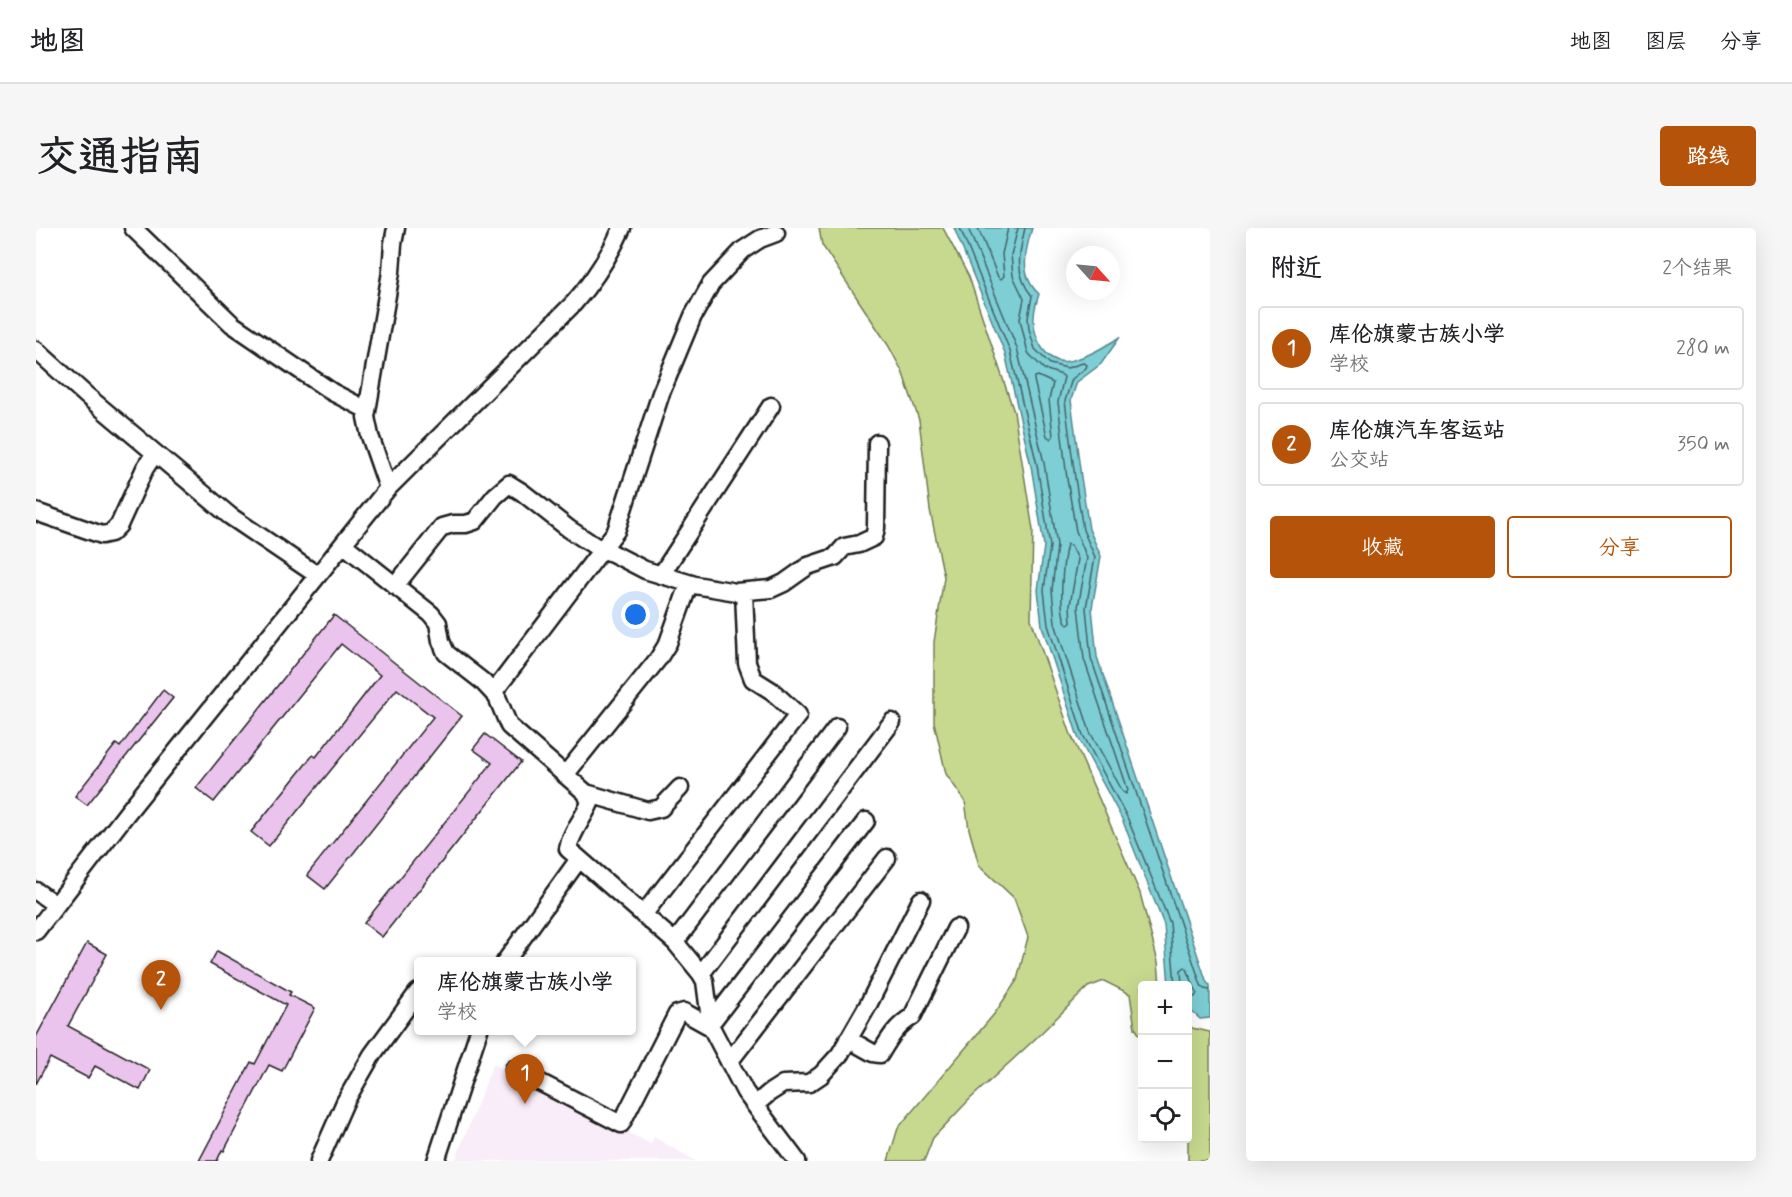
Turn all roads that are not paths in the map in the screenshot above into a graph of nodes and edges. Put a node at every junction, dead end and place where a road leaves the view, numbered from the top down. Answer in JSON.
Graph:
{"nodes":[{"id":1,"x":133,"y":228,"type":"edge"},
{"id":2,"x":396,"y":228,"type":"edge"},
{"id":3,"x":622,"y":228,"type":"edge"},
{"id":4,"x":776,"y":234,"type":"dead end"},
{"id":5,"x":36,"y":350,"type":"edge"},
{"id":6,"x":771,"y":406,"type":"dead end"},
{"id":7,"x":367,"y":410,"type":"junction"},
{"id":8,"x":877,"y":442,"type":"dead end"},
{"id":9,"x":154,"y":453,"type":"junction"},
{"id":10,"x":388,"y":488,"type":"junction"},
{"id":11,"x":36,"y":512,"type":"edge"},
{"id":12,"x":343,"y":544,"type":"junction"},
{"id":13,"x":602,"y":549,"type":"junction"},
{"id":14,"x":661,"y":575,"type":"junction"},
{"id":15,"x":317,"y":576,"type":"junction"},
{"id":16,"x":689,"y":584,"type":"junction"},
{"id":17,"x":395,"y":586,"type":"junction"},
{"id":18,"x":744,"y":591,"type":"junction"},
{"id":19,"x":493,"y":693,"type":"junction"},
{"id":20,"x":892,"y":722,"type":"dead end"},
{"id":21,"x":837,"y":727,"type":"dead end"},
{"id":22,"x":565,"y":775,"type":"junction"},
{"id":23,"x":680,"y":788,"type":"dead end"},
{"id":24,"x":586,"y":793,"type":"junction"},
{"id":25,"x":866,"y":821,"type":"dead end"},
{"id":26,"x":887,"y":858,"type":"dead end"},
{"id":27,"x":579,"y":859,"type":"junction"},
{"id":28,"x":36,"y":891,"type":"edge"},
{"id":29,"x":921,"y":900,"type":"dead end"},
{"id":30,"x":56,"y":905,"type":"junction"},
{"id":31,"x":643,"y":915,"type":"junction"},
{"id":32,"x":956,"y":928,"type":"dead end"},
{"id":33,"x":36,"y":931,"type":"edge"},
{"id":34,"x":675,"y":942,"type":"junction"},
{"id":35,"x":509,"y":957,"type":"edge"},
{"id":36,"x":701,"y":974,"type":"junction"},
{"id":37,"x":414,"y":997,"type":"edge"},
{"id":38,"x":711,"y":1025,"type":"junction"},
{"id":39,"x":477,"y":1035,"type":"edge"},
{"id":40,"x":848,"y":1039,"type":"junction"},
{"id":41,"x":729,"y":1062,"type":"junction"},
{"id":42,"x":514,"y":1069,"type":"dead end"},
{"id":43,"x":755,"y":1105,"type":"junction"},
{"id":44,"x":319,"y":1161,"type":"edge"},
{"id":45,"x":436,"y":1161,"type":"edge"},
{"id":46,"x":797,"y":1161,"type":"edge"}],
"edges":[{"from":1,"to":7,"type":"street"},
{"from":2,"to":7,"type":"street"},
{"from":3,"to":10,"type":"street"},
{"from":4,"to":13,"type":"street"},
{"from":5,"to":9,"type":"street"},
{"from":6,"to":14,"type":"street"},
{"from":7,"to":10,"type":"street"},
{"from":8,"to":18,"type":"street"},
{"from":9,"to":11,"type":"street"},
{"from":9,"to":15,"type":"street"},
{"from":10,"to":12,"type":"street"},
{"from":12,"to":15,"type":"street"},
{"from":12,"to":17,"type":"street"},
{"from":13,"to":14,"type":"street"},
{"from":13,"to":17,"type":"street"},
{"from":13,"to":19,"type":"street"},
{"from":14,"to":16,"type":"street"},
{"from":15,"to":30,"type":"street"},
{"from":16,"to":18,"type":"street"},
{"from":16,"to":22,"type":"street"},
{"from":17,"to":19,"type":"street"},
{"from":18,"to":31,"type":"street"},
{"from":19,"to":22,"type":"street"},
{"from":20,"to":36,"type":"street"},
{"from":21,"to":34,"type":"street"},
{"from":22,"to":24,"type":"street"},
{"from":23,"to":24,"type":"street"},
{"from":24,"to":27,"type":"street"},
{"from":25,"to":38,"type":"street"},
{"from":26,"to":41,"type":"street"},
{"from":27,"to":31,"type":"street"},
{"from":27,"to":35,"type":"street"},
{"from":28,"to":30,"type":"street"},
{"from":29,"to":40,"type":"street"},
{"from":30,"to":33,"type":"street"},
{"from":31,"to":34,"type":"street"},
{"from":32,"to":40,"type":"street"},
{"from":34,"to":36,"type":"street"},
{"from":36,"to":38,"type":"street"},
{"from":37,"to":44,"type":"street"},
{"from":38,"to":41,"type":"street"},
{"from":38,"to":42,"type":"street"},
{"from":39,"to":45,"type":"street"},
{"from":40,"to":43,"type":"street"},
{"from":41,"to":43,"type":"street"},
{"from":43,"to":46,"type":"street"}]}
